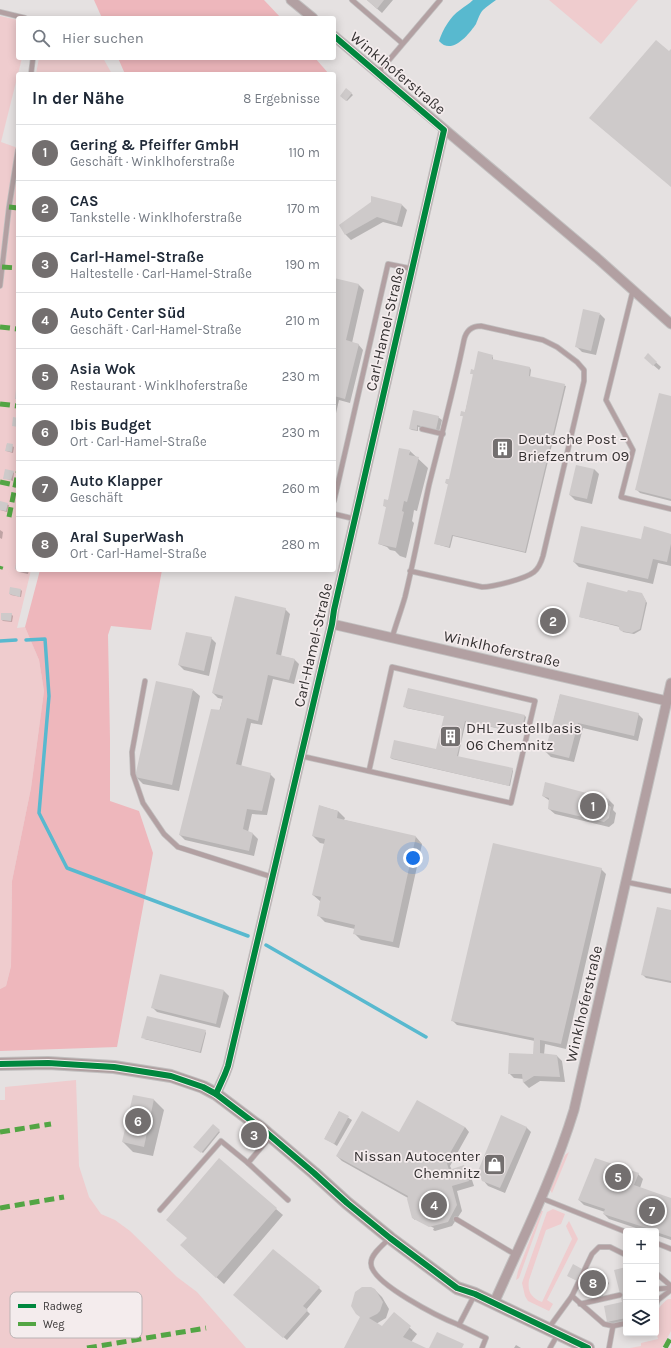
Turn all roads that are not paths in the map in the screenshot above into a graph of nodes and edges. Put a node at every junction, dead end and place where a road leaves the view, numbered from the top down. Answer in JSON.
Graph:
{"nodes":[{"id":1,"x":291,"y":0,"type":"edge"},
{"id":2,"x":352,"y":0,"type":"edge"},
{"id":3,"x":440,"y":0,"type":"edge"},
{"id":4,"x":0,"y":12,"type":"edge"},
{"id":5,"x":17,"y":16,"type":"edge"},
{"id":6,"x":311,"y":16,"type":"edge"},
{"id":7,"x":336,"y":38,"type":"edge"},
{"id":8,"x":402,"y":43,"type":"junction"},
{"id":9,"x":33,"y":60,"type":"edge"},
{"id":10,"x":31,"y":72,"type":"edge"},
{"id":11,"x":378,"y":73,"type":"junction"},
{"id":12,"x":444,"y":130,"type":"junction"},
{"id":13,"x":16,"y":161,"type":"edge"},
{"id":14,"x":412,"y":269,"type":"junction"},
{"id":15,"x":0,"y":286,"type":"edge"},
{"id":16,"x":633,"y":290,"type":"junction"},
{"id":17,"x":671,"y":324,"type":"edge"},
{"id":18,"x":422,"y":429,"type":"dead end"},
{"id":19,"x":442,"y":434,"type":"junction"},
{"id":20,"x":336,"y":492,"type":"edge"},
{"id":21,"x":671,"y":509,"type":"edge"},
{"id":22,"x":336,"y":514,"type":"edge"},
{"id":23,"x":355,"y":519,"type":"junction"},
{"id":24,"x":410,"y":571,"type":"junction"},
{"id":25,"x":332,"y":624,"type":"junction"},
{"id":26,"x":392,"y":638,"type":"junction"},
{"id":27,"x":145,"y":681,"type":"dead end"},
{"id":28,"x":671,"y":683,"type":"edge"},
{"id":29,"x":667,"y":701,"type":"junction"},
{"id":30,"x":301,"y":756,"type":"junction"},
{"id":31,"x":369,"y":771,"type":"junction"},
{"id":32,"x":272,"y":877,"type":"junction"},
{"id":33,"x":626,"y":882,"type":"junction"},
{"id":34,"x":671,"y":891,"type":"edge"},
{"id":35,"x":0,"y":1064,"type":"edge"},
{"id":36,"x":216,"y":1094,"type":"junction"},
{"id":37,"x":271,"y":1136,"type":"junction"},
{"id":38,"x":248,"y":1163,"type":"junction"},
{"id":39,"x":541,"y":1198,"type":"junction"},
{"id":40,"x":288,"y":1200,"type":"dead end"},
{"id":41,"x":160,"y":1210,"type":"dead end"},
{"id":42,"x":456,"y":1219,"type":"dead end"},
{"id":43,"x":623,"y":1231,"type":"edge"},
{"id":44,"x":390,"y":1238,"type":"junction"},
{"id":45,"x":659,"y":1244,"type":"edge"},
{"id":46,"x":671,"y":1249,"type":"edge"},
{"id":47,"x":516,"y":1254,"type":"junction"},
{"id":48,"x":623,"y":1254,"type":"edge"},
{"id":49,"x":659,"y":1276,"type":"edge"},
{"id":50,"x":671,"y":1288,"type":"edge"},
{"id":51,"x":659,"y":1289,"type":"edge"},
{"id":52,"x":475,"y":1294,"type":"junction"},
{"id":53,"x":620,"y":1295,"type":"dead end"},
{"id":54,"x":572,"y":1296,"type":"junction"},
{"id":55,"x":658,"y":1300,"type":"edge"},
{"id":56,"x":494,"y":1303,"type":"junction"},
{"id":57,"x":580,"y":1304,"type":"junction"},
{"id":58,"x":623,"y":1324,"type":"edge"},
{"id":59,"x":459,"y":1325,"type":"junction"},
{"id":60,"x":613,"y":1326,"type":"junction"},
{"id":61,"x":553,"y":1332,"type":"junction"},
{"id":62,"x":482,"y":1348,"type":"edge"},
{"id":63,"x":550,"y":1348,"type":"edge"},
{"id":64,"x":588,"y":1348,"type":"edge"},
{"id":65,"x":609,"y":1348,"type":"edge"}],
"edges":[{"from":1,"to":6,"type":"street"},
{"from":2,"to":8,"type":"lane"},
{"from":3,"to":8,"type":"lane"},
{"from":4,"to":5,"type":"lane"},
{"from":7,"to":11,"type":"street","name":"Winklhoferstraße"},
{"from":8,"to":11,"type":"lane"},
{"from":9,"to":10,"type":"lane"},
{"from":11,"to":12,"type":"street","name":"Winklhoferstraße"},
{"from":12,"to":14,"type":"street","name":"Carl-Hamel-Straße"},
{"from":12,"to":16,"type":"street","name":"Winklhoferstraße"},
{"from":13,"to":15,"type":"lane"},
{"from":14,"to":20,"type":"lane"},
{"from":14,"to":23,"type":"street","name":"Carl-Hamel-Straße"},
{"from":16,"to":17,"type":"street","name":"Winklhoferstraße"},
{"from":16,"to":21,"type":"lane"},
{"from":18,"to":19,"type":"lane"},
{"from":19,"to":24,"type":"lane"},
{"from":19,"to":24,"type":"lane"},
{"from":22,"to":23,"type":"lane"},
{"from":23,"to":25,"type":"street","name":"Carl-Hamel-Straße"},
{"from":24,"to":26,"type":"lane"},
{"from":25,"to":26,"type":"street","name":"Winklhoferstraße"},
{"from":25,"to":30,"type":"street","name":"Carl-Hamel-Straße"},
{"from":26,"to":29,"type":"street","name":"Winklhoferstraße"},
{"from":27,"to":32,"type":"lane"},
{"from":28,"to":29,"type":"street","name":"Winklhoferstraße"},
{"from":29,"to":33,"type":"street","name":"Winklhoferstraße"},
{"from":30,"to":31,"type":"lane"},
{"from":30,"to":32,"type":"street","name":"Carl-Hamel-Straße"},
{"from":31,"to":31,"type":"lane"},
{"from":32,"to":36,"type":"street","name":"Carl-Hamel-Straße"},
{"from":33,"to":34,"type":"lane"},
{"from":33,"to":39,"type":"street","name":"Winklhoferstraße"},
{"from":35,"to":36,"type":"main road"},
{"from":36,"to":37,"type":"main road"},
{"from":37,"to":38,"type":"lane"},
{"from":37,"to":44,"type":"main road"},
{"from":38,"to":40,"type":"lane"},
{"from":38,"to":41,"type":"lane"},
{"from":39,"to":43,"type":"lane"},
{"from":39,"to":47,"type":"street","name":"Winklhoferstraße"},
{"from":42,"to":47,"type":"lane"},
{"from":44,"to":52,"type":"main road"},
{"from":44,"to":59,"type":"lane"},
{"from":45,"to":46,"type":"lane"},
{"from":47,"to":56,"type":"street","name":"Winklhoferstraße"},
{"from":48,"to":54,"type":"lane"},
{"from":49,"to":50,"type":"lane"},
{"from":50,"to":51,"type":"lane"},
{"from":50,"to":55,"type":"lane"},
{"from":52,"to":56,"type":"main road"},
{"from":52,"to":59,"type":"lane"},
{"from":53,"to":57,"type":"lane"},
{"from":54,"to":57,"type":"lane"},
{"from":54,"to":61,"type":"lane"},
{"from":56,"to":61,"type":"main road"},
{"from":57,"to":60,"type":"lane"},
{"from":58,"to":60,"type":"lane"},
{"from":59,"to":62,"type":"lane"},
{"from":60,"to":65,"type":"lane"},
{"from":61,"to":63,"type":"lane"},
{"from":61,"to":64,"type":"main road"}]}
